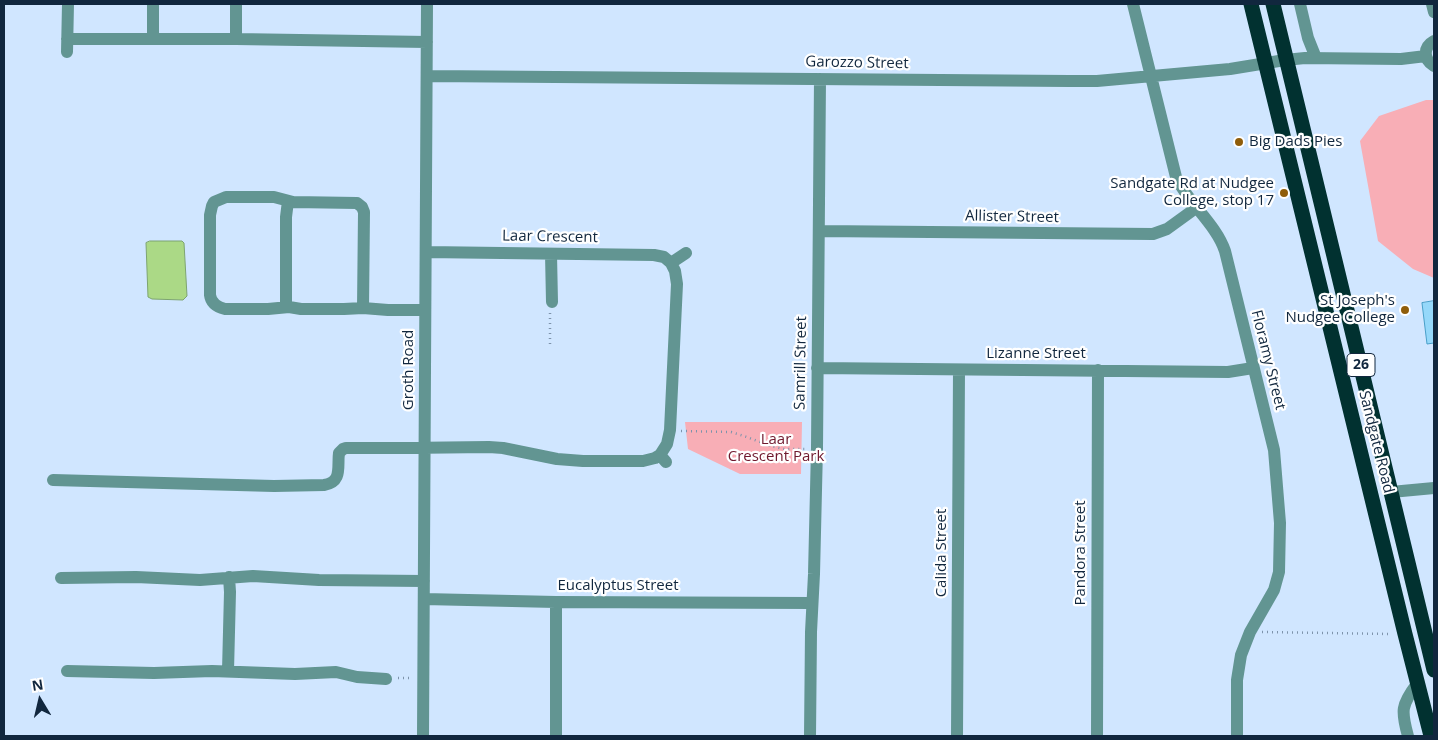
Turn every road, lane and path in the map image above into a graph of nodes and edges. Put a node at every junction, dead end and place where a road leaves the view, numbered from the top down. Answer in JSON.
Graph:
{"nodes":[{"id":1,"x":68,"y":4,"type":"edge"},
{"id":2,"x":153,"y":4,"type":"edge"},
{"id":3,"x":236,"y":4,"type":"edge"},
{"id":4,"x":427,"y":4,"type":"edge"},
{"id":5,"x":1133,"y":4,"type":"edge"},
{"id":6,"x":1251,"y":4,"type":"edge"},
{"id":7,"x":1272,"y":4,"type":"edge"},
{"id":8,"x":1300,"y":4,"type":"edge"},
{"id":9,"x":1432,"y":4,"type":"edge"},
{"id":10,"x":1434,"y":12,"type":"edge"},
{"id":11,"x":153,"y":39,"type":"junction"},
{"id":12,"x":236,"y":39,"type":"junction"},
{"id":13,"x":1434,"y":41,"type":"edge"},
{"id":14,"x":427,"y":42,"type":"junction"},
{"id":15,"x":1316,"y":58,"type":"junction"},
{"id":16,"x":1286,"y":60,"type":"junction"},
{"id":17,"x":1430,"y":61,"type":"edge"},
{"id":18,"x":1265,"y":63,"type":"junction"},
{"id":19,"x":427,"y":76,"type":"junction"},
{"id":20,"x":1151,"y":76,"type":"junction"},
{"id":21,"x":820,"y":79,"type":"junction"},
{"id":22,"x":288,"y":201,"type":"junction"},
{"id":23,"x":1196,"y":208,"type":"junction"},
{"id":24,"x":819,"y":231,"type":"junction"},
{"id":25,"x":426,"y":252,"type":"junction"},
{"id":26,"x":686,"y":253,"type":"dead end"},
{"id":27,"x":552,"y":254,"type":"junction"},
{"id":28,"x":671,"y":263,"type":"junction"},
{"id":29,"x":552,"y":302,"type":"joint"},
{"id":30,"x":286,"y":307,"type":"junction"},
{"id":31,"x":363,"y":308,"type":"junction"},
{"id":32,"x":425,"y":310,"type":"junction"},
{"id":33,"x":550,"y":346,"type":"dead end"},
{"id":34,"x":817,"y":368,"type":"junction"},
{"id":35,"x":1253,"y":368,"type":"junction"},
{"id":36,"x":959,"y":370,"type":"junction"},
{"id":37,"x":1098,"y":370,"type":"junction"},
{"id":38,"x":670,"y":430,"type":"junction"},
{"id":39,"x":425,"y":448,"type":"junction"},
{"id":40,"x":817,"y":448,"type":"junction"},
{"id":41,"x":52,"y":480,"type":"dead end"},
{"id":42,"x":1434,"y":488,"type":"edge"},
{"id":43,"x":1392,"y":492,"type":"junction"},
{"id":44,"x":229,"y":577,"type":"junction"},
{"id":45,"x":60,"y":578,"type":"dead end"},
{"id":46,"x":424,"y":581,"type":"junction"},
{"id":47,"x":424,"y":600,"type":"junction"},
{"id":48,"x":556,"y":602,"type":"junction"},
{"id":49,"x":812,"y":603,"type":"junction"},
{"id":50,"x":1250,"y":632,"type":"junction"},
{"id":51,"x":1391,"y":634,"type":"dead end"},
{"id":52,"x":1434,"y":670,"type":"edge"},
{"id":53,"x":67,"y":671,"type":"dead end"},
{"id":54,"x":228,"y":671,"type":"junction"},
{"id":55,"x":386,"y":679,"type":"dead end"},
{"id":56,"x":1417,"y":684,"type":"junction"},
{"id":57,"x":423,"y":736,"type":"edge"},
{"id":58,"x":556,"y":736,"type":"edge"},
{"id":59,"x":810,"y":736,"type":"edge"},
{"id":60,"x":957,"y":736,"type":"edge"},
{"id":61,"x":1097,"y":736,"type":"edge"},
{"id":62,"x":1237,"y":736,"type":"edge"},
{"id":63,"x":1408,"y":736,"type":"edge"},
{"id":64,"x":1431,"y":736,"type":"edge"}],
"edges":[{"from":1,"to":11,"type":"street"},
{"from":2,"to":11,"type":"street"},
{"from":3,"to":12,"type":"street"},
{"from":4,"to":14,"type":"street","name":"Groth Road"},
{"from":5,"to":20,"type":"street","name":"Floramy Street"},
{"from":6,"to":18,"type":"highway","name":"Sandgate Road","number":"26"},
{"from":7,"to":16,"type":"highway","name":"Sandgate Road","number":"26"},
{"from":8,"to":15,"type":"street"},
{"from":9,"to":10,"type":"street"},
{"from":11,"to":12,"type":"street"},
{"from":12,"to":14,"type":"street"},
{"from":13,"to":17,"type":"street"},
{"from":14,"to":19,"type":"street","name":"Groth Road"},
{"from":15,"to":16,"type":"street","name":"Garozzo Street"},
{"from":15,"to":17,"type":"street","name":"Garozzo Street"},
{"from":16,"to":18,"type":"street","name":"Garozzo Street"},
{"from":16,"to":43,"type":"highway","name":"Sandgate Road","number":"26"},
{"from":18,"to":20,"type":"street","name":"Garozzo Street"},
{"from":18,"to":56,"type":"highway","name":"Sandgate Road","number":"26"},
{"from":19,"to":21,"type":"street","name":"Garozzo Street"},
{"from":19,"to":25,"type":"street","name":"Groth Road"},
{"from":20,"to":21,"type":"street","name":"Garozzo Street"},
{"from":20,"to":23,"type":"street","name":"Floramy Street"},
{"from":21,"to":24,"type":"street","name":"Samrill Street"},
{"from":22,"to":30,"type":"street"},
{"from":22,"to":30,"type":"street"},
{"from":22,"to":31,"type":"street"},
{"from":23,"to":24,"type":"street","name":"Allister Street"},
{"from":23,"to":35,"type":"street","name":"Floramy Street"},
{"from":24,"to":34,"type":"street","name":"Samrill Street"},
{"from":25,"to":27,"type":"street","name":"Laar Crescent"},
{"from":25,"to":32,"type":"street","name":"Groth Road"},
{"from":26,"to":28,"type":"street"},
{"from":27,"to":28,"type":"street","name":"Laar Crescent"},
{"from":27,"to":29,"type":"street"},
{"from":28,"to":38,"type":"street"},
{"from":29,"to":33,"type":"path"},
{"from":30,"to":31,"type":"street"},
{"from":31,"to":32,"type":"street"},
{"from":32,"to":39,"type":"street","name":"Groth Road"},
{"from":34,"to":36,"type":"street","name":"Lizanne Street"},
{"from":34,"to":40,"type":"street","name":"Samrill Street"},
{"from":35,"to":37,"type":"street","name":"Lizanne Street"},
{"from":35,"to":50,"type":"street","name":"Floramy Street"},
{"from":36,"to":37,"type":"street","name":"Lizanne Street"},
{"from":36,"to":60,"type":"street","name":"Calida Street"},
{"from":37,"to":61,"type":"street","name":"Pandora Street"},
{"from":38,"to":39,"type":"street"},
{"from":38,"to":40,"type":"path"},
{"from":39,"to":41,"type":"street"},
{"from":39,"to":46,"type":"street","name":"Groth Road"},
{"from":40,"to":49,"type":"street","name":"Samrill Street"},
{"from":42,"to":43,"type":"street"},
{"from":43,"to":52,"type":"highway","name":"Sandgate Road","number":"26"},
{"from":44,"to":45,"type":"street"},
{"from":44,"to":46,"type":"street"},
{"from":44,"to":54,"type":"street"},
{"from":46,"to":47,"type":"street","name":"Groth Road"},
{"from":47,"to":48,"type":"street","name":"Eucalyptus Street"},
{"from":47,"to":57,"type":"street","name":"Groth Road"},
{"from":48,"to":49,"type":"street","name":"Eucalyptus Street"},
{"from":48,"to":58,"type":"street"},
{"from":49,"to":59,"type":"street","name":"Samrill Street"},
{"from":50,"to":51,"type":"path"},
{"from":50,"to":62,"type":"street","name":"Floramy Street"},
{"from":53,"to":54,"type":"street"},
{"from":54,"to":55,"type":"street"},
{"from":56,"to":63,"type":"street"},
{"from":56,"to":64,"type":"highway","name":"Sandgate Road","number":"26"}]}
